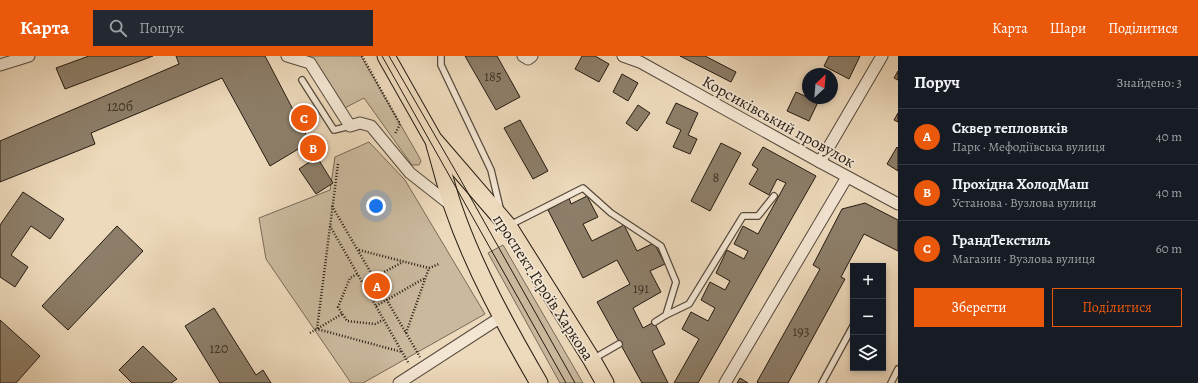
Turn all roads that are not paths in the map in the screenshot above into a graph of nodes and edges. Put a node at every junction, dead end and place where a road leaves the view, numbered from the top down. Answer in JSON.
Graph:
{"nodes":[{"id":1,"x":29,"y":56,"type":"edge"},
{"id":2,"x":288,"y":56,"type":"edge"},
{"id":3,"x":386,"y":56,"type":"edge"},
{"id":4,"x":441,"y":56,"type":"edge"},
{"id":5,"x":523,"y":56,"type":"edge"},
{"id":6,"x":532,"y":56,"type":"edge"},
{"id":7,"x":623,"y":56,"type":"edge"},
{"id":8,"x":882,"y":56,"type":"edge"},
{"id":9,"x":0,"y":65,"type":"edge"},
{"id":10,"x":302,"y":80,"type":"dead end"},
{"id":11,"x":350,"y":126,"type":"junction"},
{"id":12,"x":433,"y":139,"type":"junction"},
{"id":13,"x":820,"y":162,"type":"junction"},
{"id":14,"x":847,"y":177,"type":"junction"},
{"id":15,"x":774,"y":196,"type":"dead end"},
{"id":16,"x":898,"y":204,"type":"edge"},
{"id":17,"x":452,"y":206,"type":"junction"},
{"id":18,"x":505,"y":222,"type":"junction"},
{"id":19,"x":666,"y":315,"type":"junction"},
{"id":20,"x":501,"y":317,"type":"junction"},
{"id":21,"x":655,"y":322,"type":"dead end"},
{"id":22,"x":850,"y":332,"type":"edge"},
{"id":23,"x":619,"y":344,"type":"dead end"},
{"id":24,"x":592,"y":360,"type":"junction"},
{"id":25,"x":898,"y":370,"type":"edge"},
{"id":26,"x":399,"y":383,"type":"edge"},
{"id":27,"x":539,"y":383,"type":"edge"},
{"id":28,"x":605,"y":383,"type":"edge"},
{"id":29,"x":725,"y":383,"type":"edge"},
{"id":30,"x":822,"y":383,"type":"edge"},
{"id":31,"x":891,"y":383,"type":"edge"}],
"edges":[{"from":1,"to":9,"type":"street"},
{"from":2,"to":11,"type":"street"},
{"from":3,"to":12,"type":"main road","name":"проспект Героїв Харкова"},
{"from":4,"to":18,"type":"lane"},
{"from":5,"to":6,"type":"street"},
{"from":7,"to":13,"type":"street","name":"Корсиківський провулок"},
{"from":8,"to":13,"type":"street"},
{"from":10,"to":11,"type":"lane"},
{"from":11,"to":17,"type":"street"},
{"from":12,"to":17,"type":"main road","name":"проспект Героїв Харкова"},
{"from":12,"to":18,"type":"main road","name":"проспект Героїв Харкова"},
{"from":13,"to":14,"type":"street","name":"Корсиківський провулок"},
{"from":14,"to":16,"type":"street","name":"Корсиківський провулок"},
{"from":14,"to":29,"type":"street"},
{"from":15,"to":19,"type":"lane"},
{"from":17,"to":20,"type":"main road","name":"проспект Героїв Харкова"},
{"from":18,"to":19,"type":"lane"},
{"from":18,"to":24,"type":"main road","name":"проспект Героїв Харкова"},
{"from":19,"to":21,"type":"lane"},
{"from":20,"to":26,"type":"street"},
{"from":20,"to":27,"type":"main road","name":"проспект Героїв Харкова"},
{"from":22,"to":30,"type":"lane"},
{"from":23,"to":24,"type":"lane"},
{"from":24,"to":28,"type":"main road","name":"проспект Героїв Харкова"},
{"from":25,"to":31,"type":"lane"}]}
